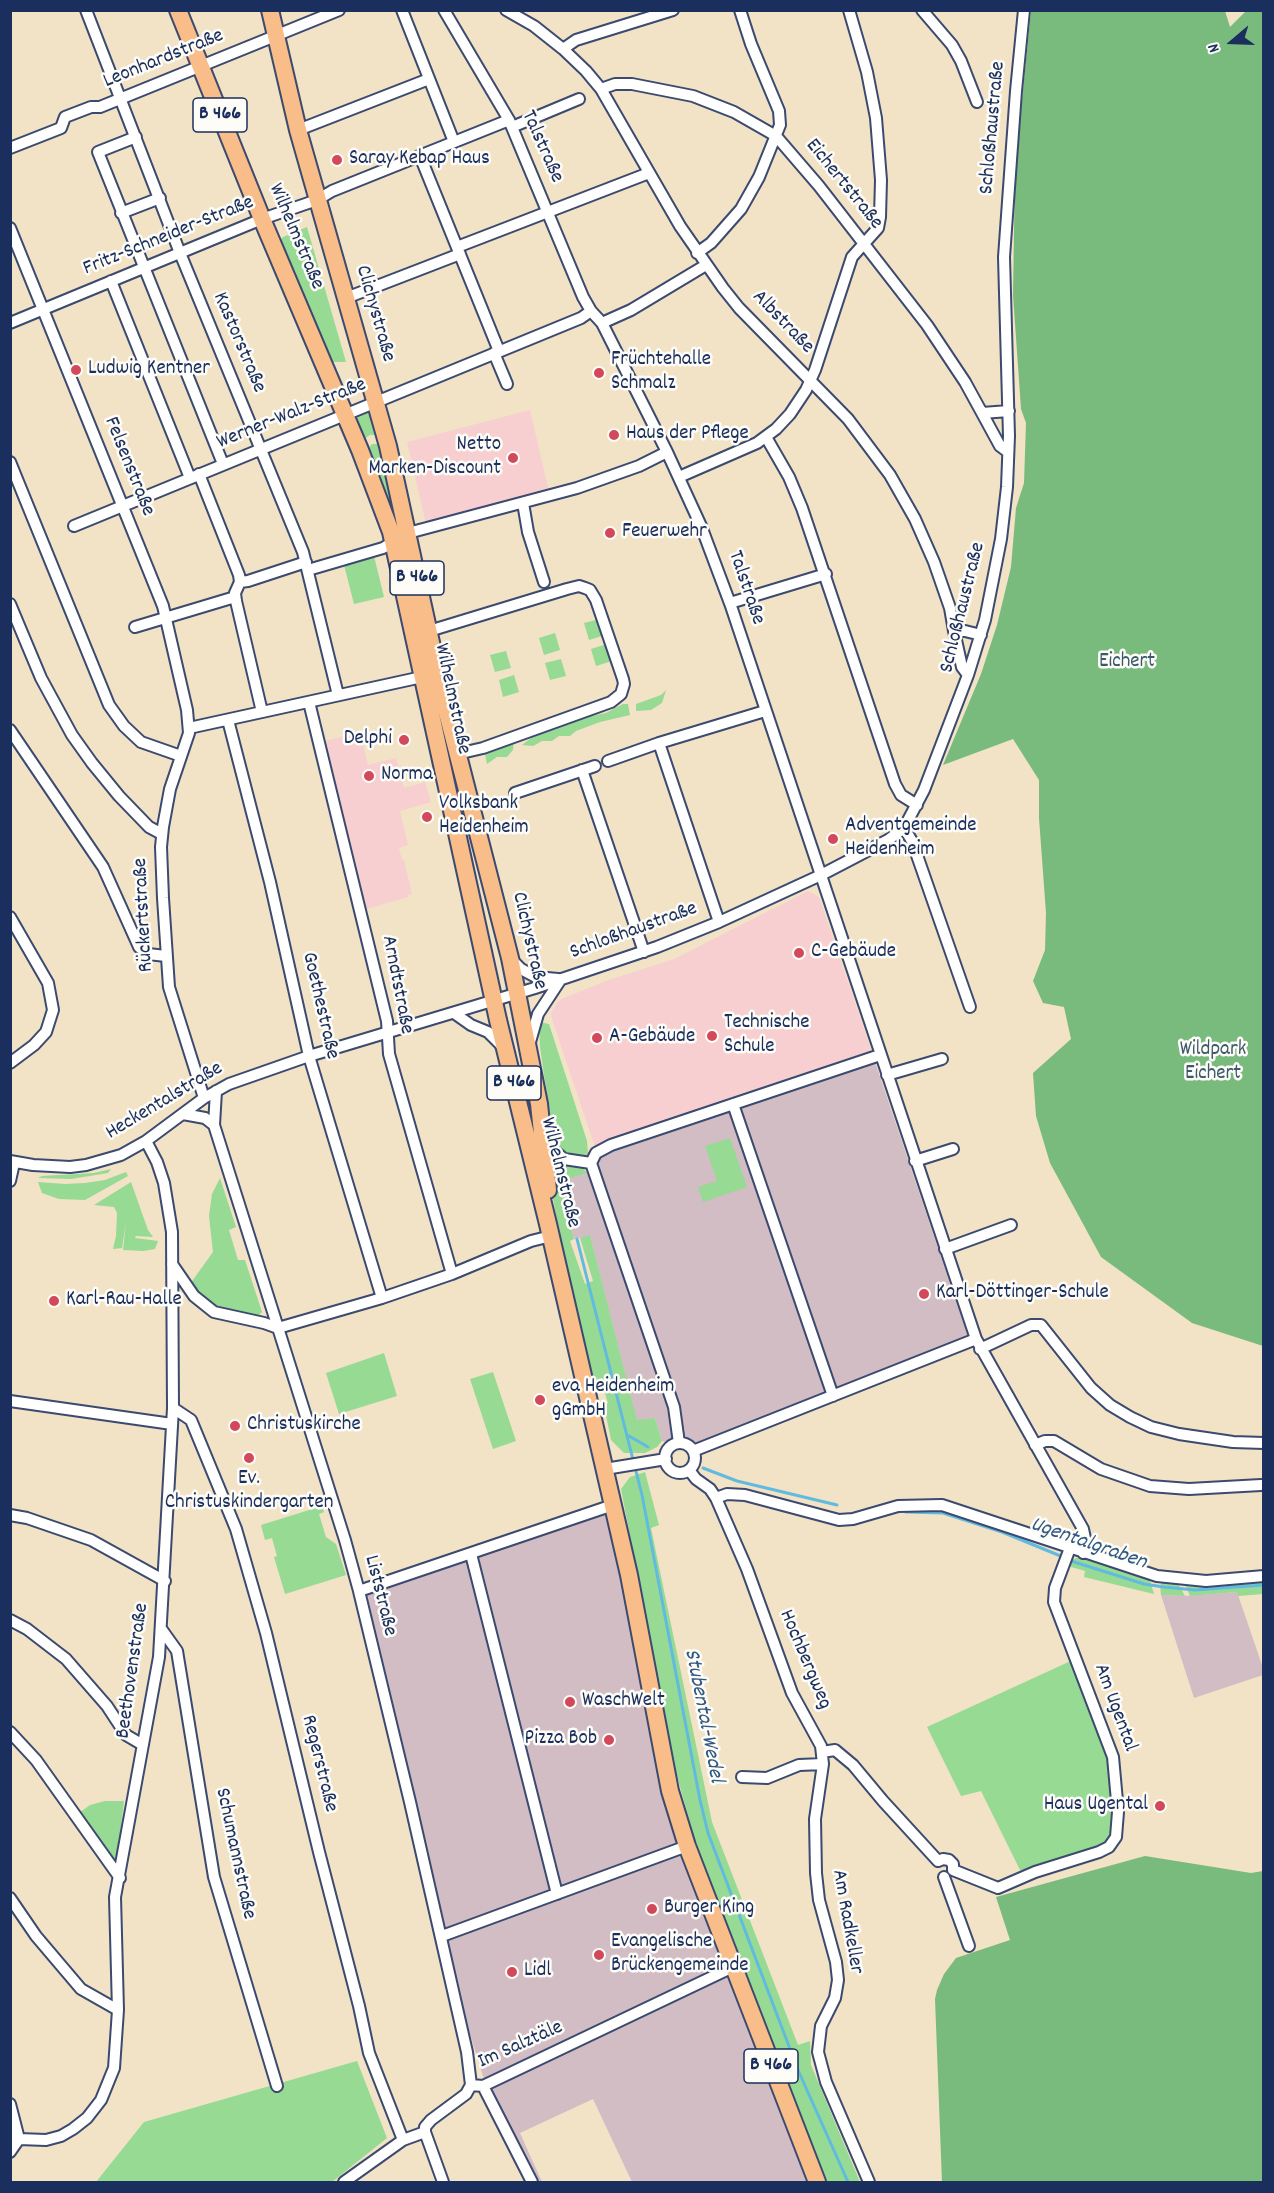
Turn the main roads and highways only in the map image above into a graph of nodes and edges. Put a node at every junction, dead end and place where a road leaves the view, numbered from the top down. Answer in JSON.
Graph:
{"nodes":[{"id":1,"x":178,"y":10,"type":"edge"},
{"id":2,"x":270,"y":10,"type":"edge"},
{"id":3,"x":388,"y":446,"type":"junction"},
{"id":4,"x":360,"y":450,"type":"junction"},
{"id":5,"x":401,"y":537,"type":"junction"},
{"id":6,"x":550,"y":1230,"type":"junction"},
{"id":7,"x":818,"y":2182,"type":"edge"}],
"edges":[{"from":1,"to":4,"type":"main road","name":"Wilhelmstraße","number":"B 466"},
{"from":2,"to":3,"type":"main road","name":"Clichystraße","number":"B 466"},
{"from":3,"to":4,"type":"main road"},
{"from":3,"to":5,"type":"main road","name":"Clichystraße","number":"B 466"},
{"from":4,"to":5,"type":"main road","name":"Wilhelmstraße","number":"B 466"},
{"from":5,"to":6,"type":"main road","name":"Wilhelmstraße","number":"B 466"},
{"from":5,"to":6,"type":"main road","name":"Clichystraße","number":"B 466"},
{"from":6,"to":7,"type":"main road","name":"Wilhelmstraße","number":"B 466"}]}
